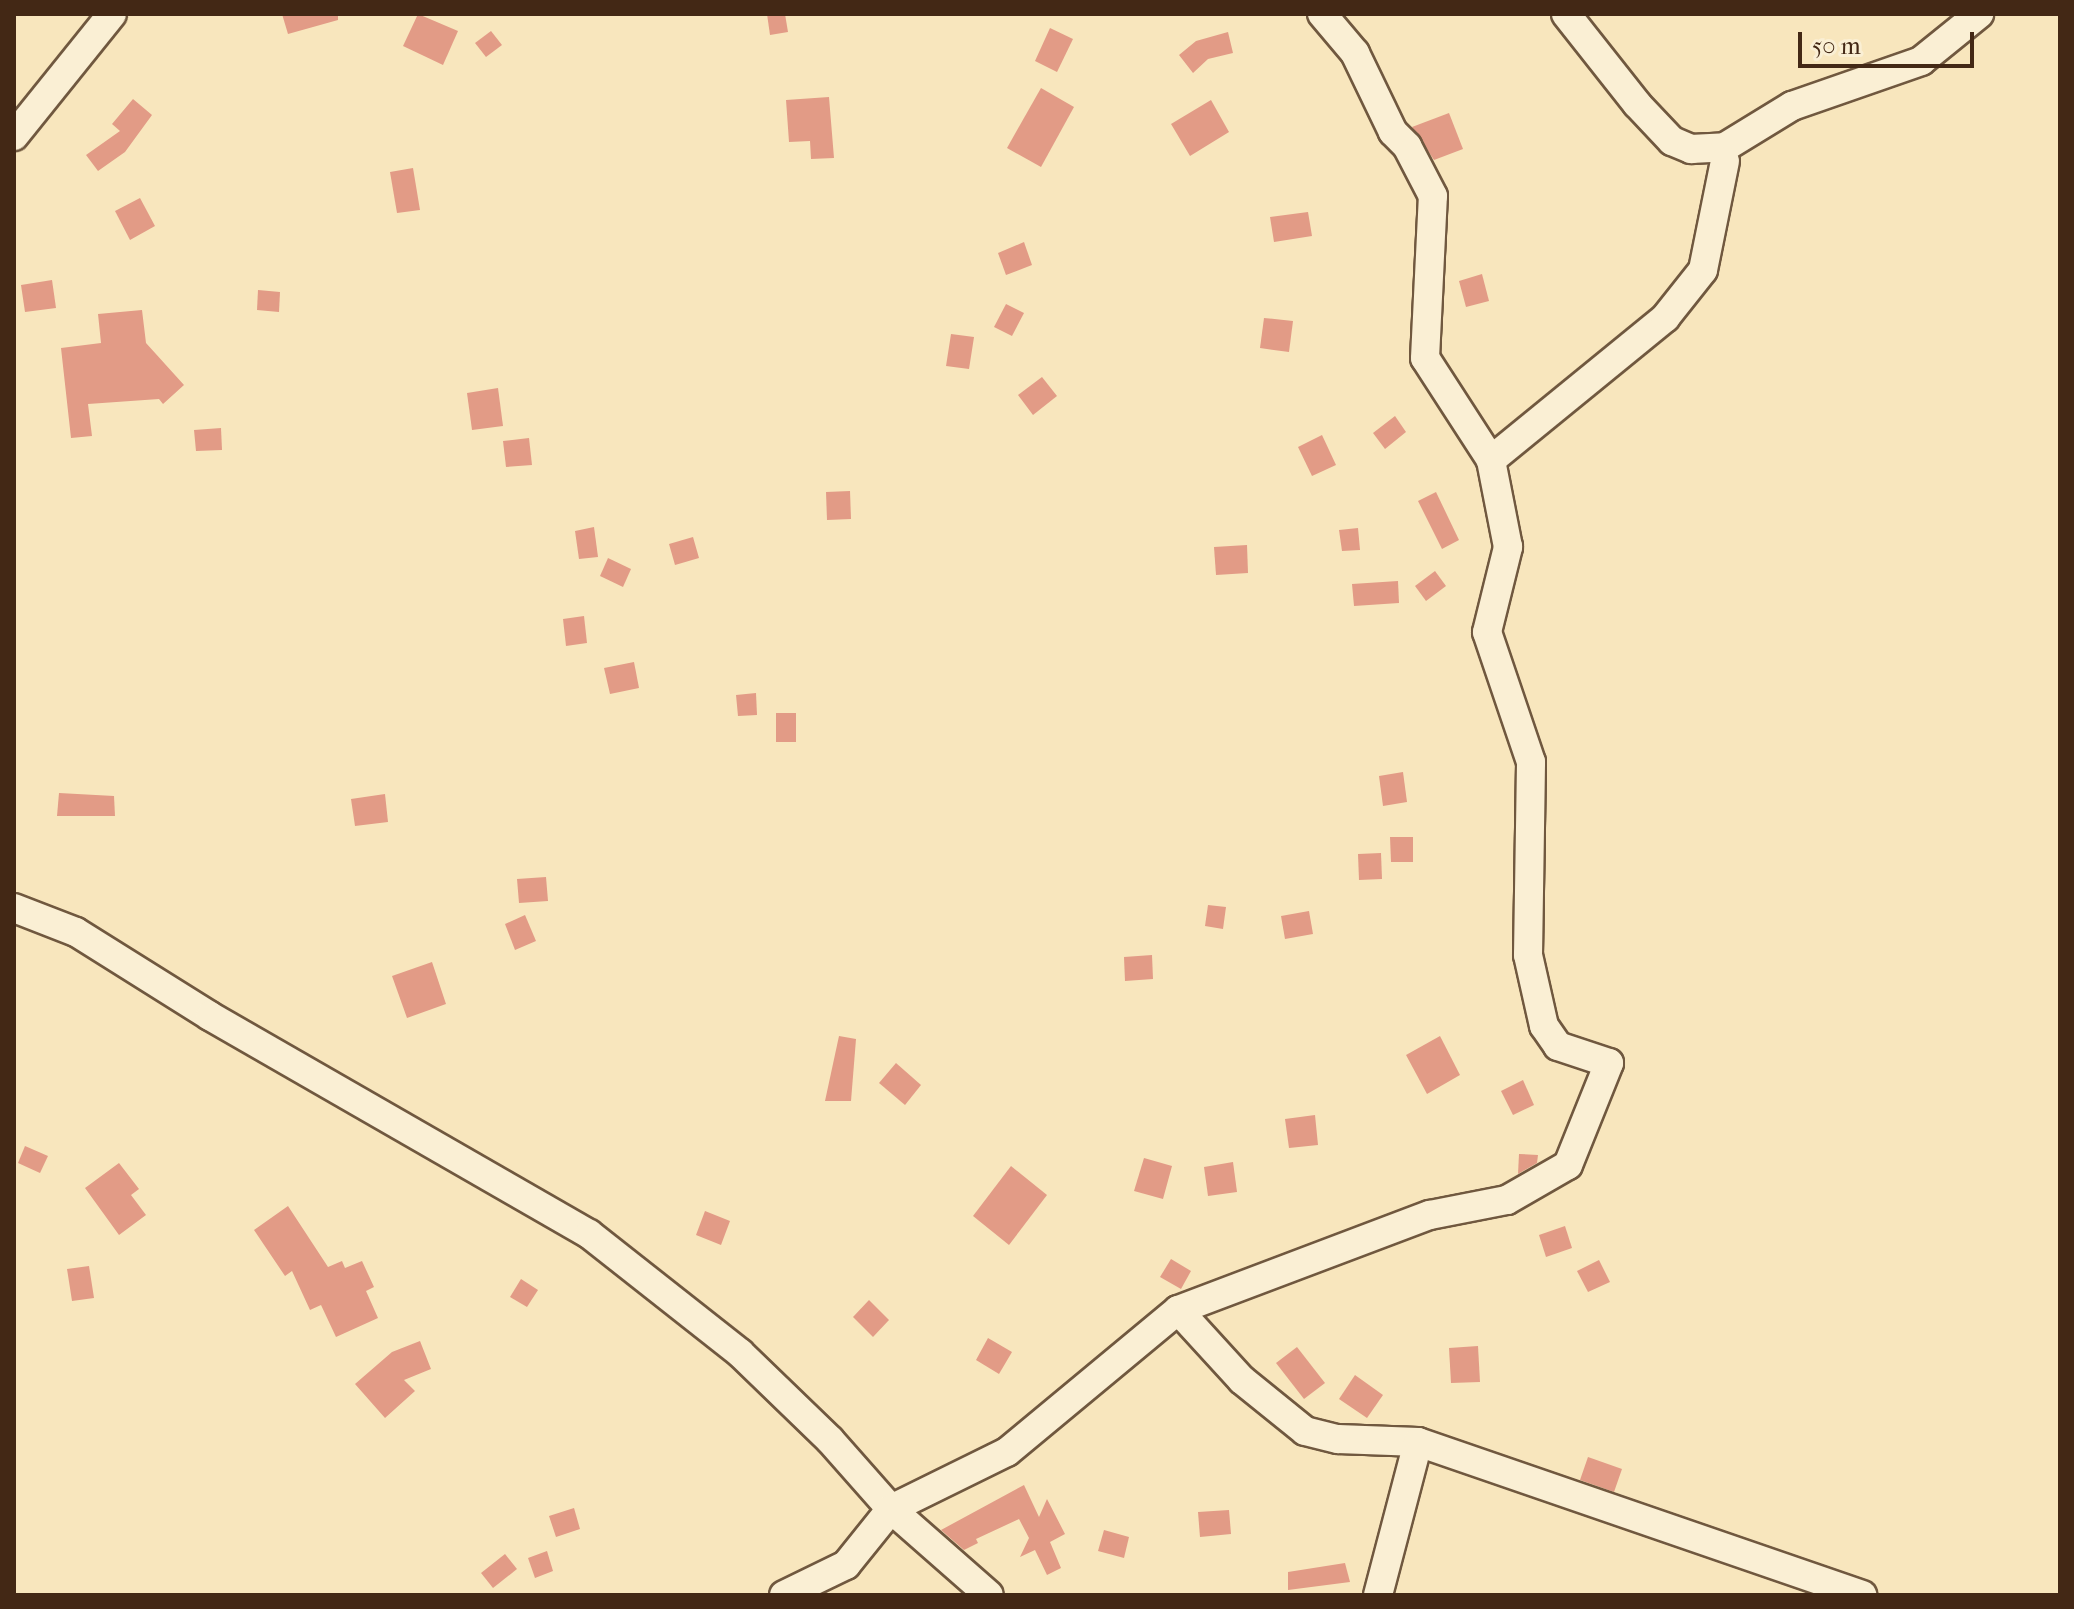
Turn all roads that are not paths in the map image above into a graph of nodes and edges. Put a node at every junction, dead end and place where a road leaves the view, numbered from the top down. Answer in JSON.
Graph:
{"nodes":[{"id":1,"x":112,"y":14,"type":"edge"},
{"id":2,"x":1322,"y":14,"type":"edge"},
{"id":3,"x":1566,"y":14,"type":"edge"},
{"id":4,"x":1979,"y":14,"type":"edge"},
{"id":5,"x":14,"y":136,"type":"edge"},
{"id":6,"x":1725,"y":161,"type":"dead end"},
{"id":7,"x":1491,"y":460,"type":"junction"},
{"id":8,"x":14,"y":908,"type":"edge"},
{"id":9,"x":1178,"y":1310,"type":"junction"},
{"id":10,"x":1418,"y":1442,"type":"junction"},
{"id":11,"x":891,"y":1509,"type":"junction"},
{"id":12,"x":784,"y":1595,"type":"edge"},
{"id":13,"x":989,"y":1595,"type":"edge"},
{"id":14,"x":1378,"y":1595,"type":"edge"},
{"id":15,"x":1862,"y":1595,"type":"edge"}],
"edges":[{"from":1,"to":5,"type":"street"},
{"from":2,"to":7,"type":"street"},
{"from":3,"to":4,"type":"street"},
{"from":6,"to":7,"type":"street"},
{"from":7,"to":9,"type":"street"},
{"from":8,"to":11,"type":"street"},
{"from":9,"to":10,"type":"street"},
{"from":9,"to":11,"type":"street"},
{"from":10,"to":14,"type":"street"},
{"from":10,"to":15,"type":"street"},
{"from":11,"to":12,"type":"street"},
{"from":11,"to":13,"type":"street"}]}
